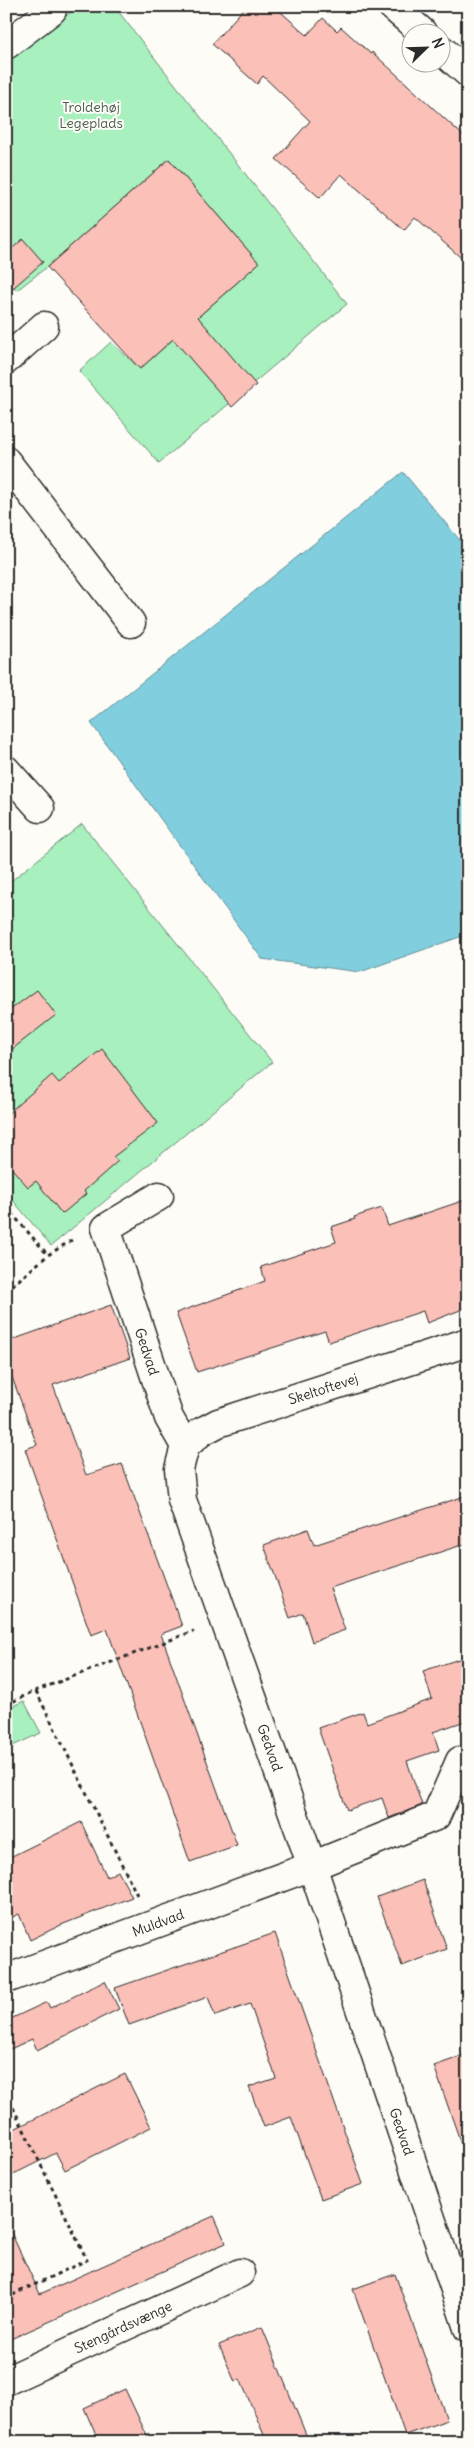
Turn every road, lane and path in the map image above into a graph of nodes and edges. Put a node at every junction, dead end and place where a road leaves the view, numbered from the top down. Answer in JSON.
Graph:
{"nodes":[{"id":1,"x":392,"y":6,"type":"edge"},
{"id":2,"x":52,"y":10,"type":"dead end"},
{"id":3,"x":410,"y":22,"type":"edge"},
{"id":4,"x":6,"y":45,"type":"edge"},
{"id":5,"x":452,"y":59,"type":"edge"},
{"id":6,"x":468,"y":73,"type":"edge"},
{"id":7,"x":44,"y":326,"type":"dead end"},
{"id":8,"x":6,"y":360,"type":"edge"},
{"id":9,"x":6,"y":462,"type":"edge"},
{"id":10,"x":131,"y":623,"type":"dead end"},
{"id":11,"x":6,"y":770,"type":"edge"},
{"id":12,"x":40,"y":808,"type":"dead end"},
{"id":13,"x":159,"y":1196,"type":"dead end"},
{"id":14,"x":6,"y":1207,"type":"edge"},
{"id":15,"x":106,"y":1228,"type":"junction"},
{"id":16,"x":48,"y":1256,"type":"junction"},
{"id":17,"x":6,"y":1291,"type":"edge"},
{"id":18,"x":468,"y":1342,"type":"edge"},
{"id":19,"x":185,"y":1446,"type":"junction"},
{"id":20,"x":224,"y":1620,"type":"junction"},
{"id":21,"x":36,"y":1691,"type":"junction"},
{"id":22,"x":6,"y":1705,"type":"edge"},
{"id":23,"x":460,"y":1761,"type":"dead end"},
{"id":24,"x":312,"y":1866,"type":"junction"},
{"id":25,"x":151,"y":1925,"type":"junction"},
{"id":26,"x":6,"y":1979,"type":"edge"},
{"id":27,"x":6,"y":2093,"type":"edge"},
{"id":28,"x":240,"y":2273,"type":"dead end"},
{"id":29,"x":6,"y":2298,"type":"edge"},
{"id":30,"x":468,"y":2328,"type":"edge"},
{"id":31,"x":6,"y":2381,"type":"edge"}],
"edges":[{"from":1,"to":3,"type":"street"},
{"from":2,"to":4,"type":"street"},
{"from":5,"to":6,"type":"street"},
{"from":7,"to":8,"type":"street"},
{"from":9,"to":10,"type":"street"},
{"from":11,"to":12,"type":"street"},
{"from":13,"to":15,"type":"street"},
{"from":14,"to":16,"type":"path"},
{"from":15,"to":16,"type":"path"},
{"from":15,"to":19,"type":"street","name":"Gedvad"},
{"from":16,"to":17,"type":"path"},
{"from":18,"to":19,"type":"street","name":"Skeltoftevej"},
{"from":19,"to":20,"type":"street","name":"Gedvad"},
{"from":20,"to":21,"type":"path"},
{"from":20,"to":24,"type":"street","name":"Gedvad"},
{"from":21,"to":22,"type":"path"},
{"from":21,"to":25,"type":"path"},
{"from":23,"to":24,"type":"street","name":"Muldvad"},
{"from":24,"to":25,"type":"street","name":"Muldvad"},
{"from":24,"to":30,"type":"street","name":"Gedvad"},
{"from":25,"to":26,"type":"street","name":"Muldvad"},
{"from":27,"to":29,"type":"path"},
{"from":28,"to":31,"type":"street","name":"Stengårdsvænge"}]}
